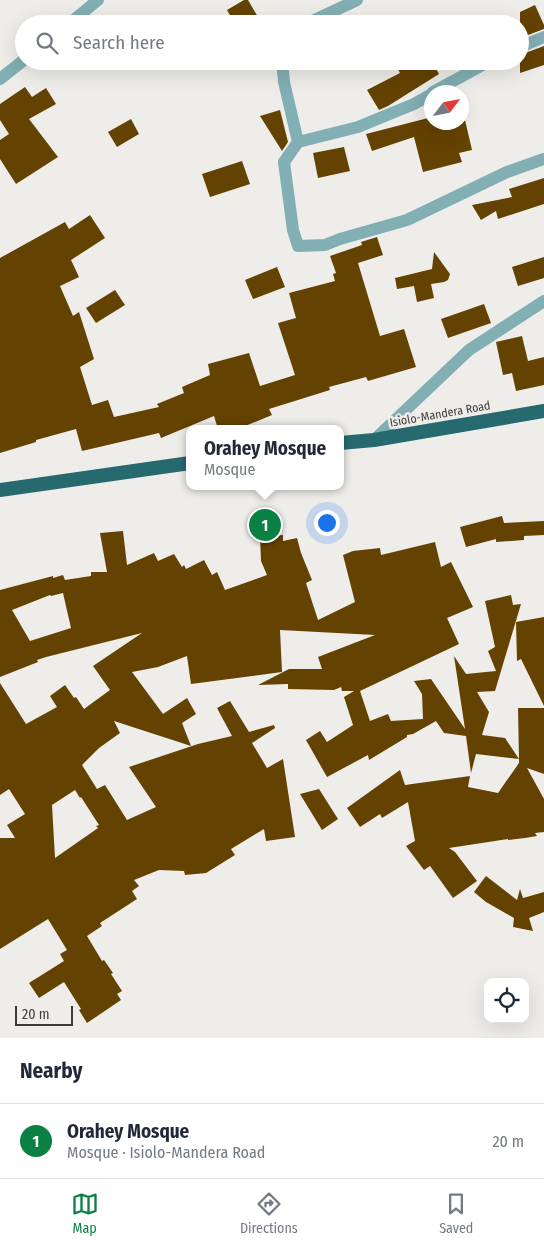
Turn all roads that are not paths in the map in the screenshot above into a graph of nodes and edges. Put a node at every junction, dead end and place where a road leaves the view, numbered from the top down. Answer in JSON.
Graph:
{"nodes":[{"id":1,"x":98,"y":0,"type":"edge"},
{"id":2,"x":357,"y":0,"type":"edge"},
{"id":3,"x":80,"y":15,"type":"edge"},
{"id":4,"x":325,"y":15,"type":"edge"},
{"id":5,"x":544,"y":37,"type":"edge"},
{"id":6,"x":529,"y":43,"type":"edge"},
{"id":7,"x":15,"y":67,"type":"edge"},
{"id":8,"x":283,"y":70,"type":"edge"},
{"id":9,"x":474,"y":70,"type":"edge"},
{"id":10,"x":0,"y":79,"type":"edge"},
{"id":11,"x":446,"y":85,"type":"edge"},
{"id":12,"x":424,"y":98,"type":"edge"},
{"id":13,"x":298,"y":142,"type":"junction"},
{"id":14,"x":544,"y":159,"type":"edge"},
{"id":15,"x":544,"y":301,"type":"edge"},
{"id":16,"x":544,"y":411,"type":"edge"},
{"id":17,"x":374,"y":440,"type":"junction"},
{"id":18,"x":344,"y":444,"type":"edge"},
{"id":19,"x":186,"y":464,"type":"edge"},
{"id":20,"x":0,"y":490,"type":"edge"}],
"edges":[{"from":1,"to":3,"type":"street"},
{"from":2,"to":4,"type":"street"},
{"from":5,"to":6,"type":"street"},
{"from":7,"to":10,"type":"street"},
{"from":8,"to":13,"type":"street"},
{"from":9,"to":11,"type":"street"},
{"from":12,"to":13,"type":"street"},
{"from":13,"to":14,"type":"street"},
{"from":15,"to":17,"type":"street"},
{"from":16,"to":17,"type":"highway","name":"Isiolo-Mandera Road"},
{"from":17,"to":18,"type":"highway","name":"Isiolo-Mandera Road"},
{"from":19,"to":20,"type":"highway"}]}
